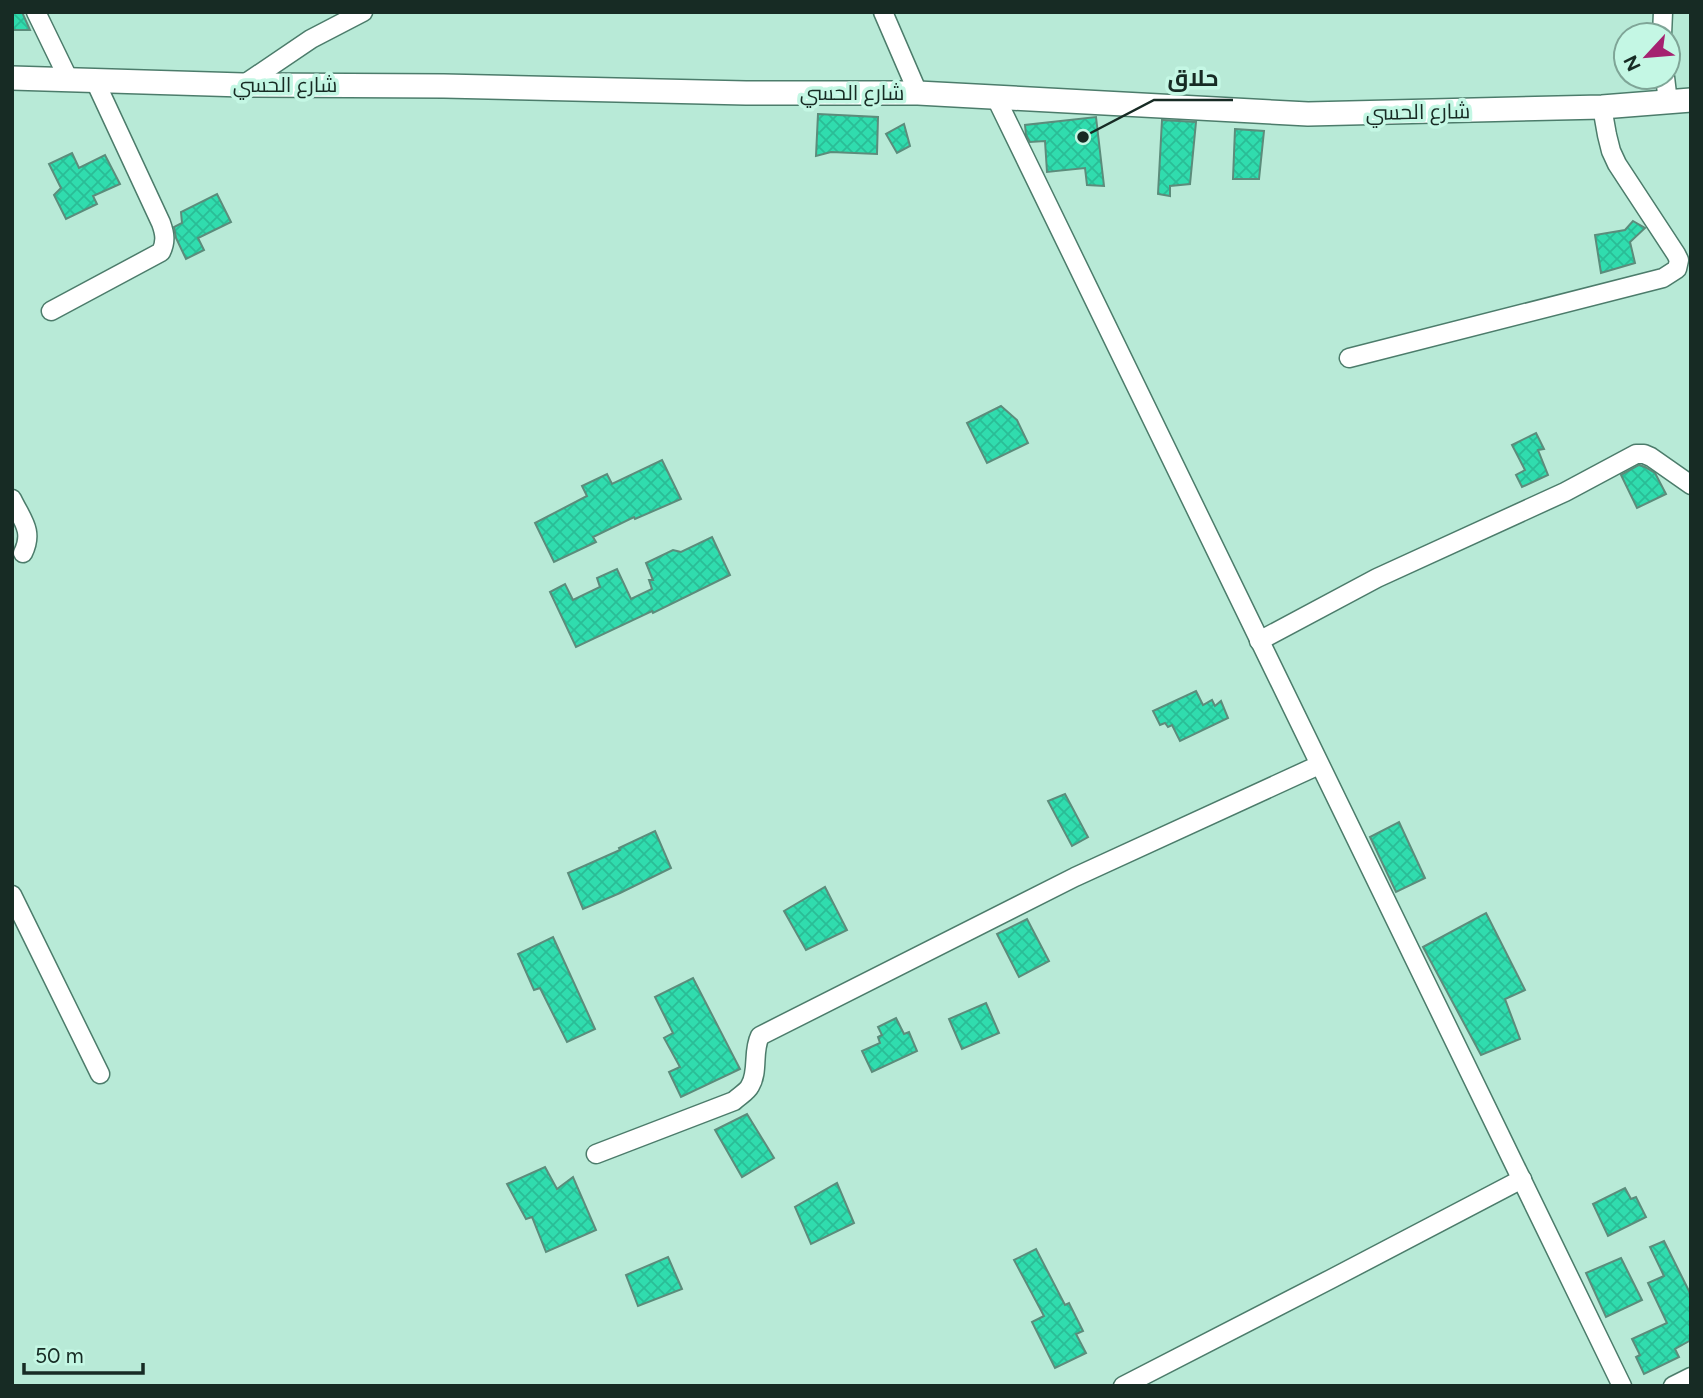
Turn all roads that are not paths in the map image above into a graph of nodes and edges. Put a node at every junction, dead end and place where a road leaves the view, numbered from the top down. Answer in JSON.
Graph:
{"nodes":[{"id":1,"x":36,"y":12,"type":"edge"},
{"id":2,"x":363,"y":12,"type":"edge"},
{"id":3,"x":883,"y":12,"type":"edge"},
{"id":4,"x":12,"y":78,"type":"edge"},
{"id":5,"x":69,"y":80,"type":"junction"},
{"id":6,"x":95,"y":81,"type":"junction"},
{"id":7,"x":243,"y":85,"type":"junction"},
{"id":8,"x":1667,"y":91,"type":"edge"},
{"id":9,"x":918,"y":93,"type":"junction"},
{"id":10,"x":996,"y":99,"type":"junction"},
{"id":11,"x":1691,"y":100,"type":"edge"},
{"id":12,"x":1668,"y":102,"type":"junction"},
{"id":13,"x":1602,"y":107,"type":"junction"},
{"id":14,"x":51,"y":310,"type":"dead end"},
{"id":15,"x":1349,"y":358,"type":"dead end"},
{"id":16,"x":1691,"y":485,"type":"edge"},
{"id":17,"x":12,"y":499,"type":"edge"},
{"id":18,"x":23,"y":553,"type":"dead end"},
{"id":19,"x":1259,"y":641,"type":"junction"},
{"id":20,"x":1319,"y":765,"type":"junction"},
{"id":21,"x":12,"y":895,"type":"edge"},
{"id":22,"x":100,"y":1074,"type":"dead end"},
{"id":23,"x":596,"y":1154,"type":"dead end"},
{"id":24,"x":1522,"y":1179,"type":"junction"},
{"id":25,"x":1691,"y":1377,"type":"edge"},
{"id":26,"x":1123,"y":1386,"type":"edge"},
{"id":27,"x":1622,"y":1386,"type":"edge"},
{"id":28,"x":1673,"y":1386,"type":"edge"}],
"edges":[{"from":1,"to":5,"type":"street"},
{"from":2,"to":7,"type":"street"},
{"from":3,"to":9,"type":"street"},
{"from":4,"to":5,"type":"street","name":"شارع الحسي"},
{"from":5,"to":6,"type":"street","name":"شارع الحسي"},
{"from":6,"to":7,"type":"street","name":"شارع الحسي"},
{"from":6,"to":14,"type":"street"},
{"from":7,"to":9,"type":"street","name":"شارع الحسي"},
{"from":8,"to":12,"type":"street"},
{"from":9,"to":10,"type":"street","name":"شارع الحسي"},
{"from":10,"to":13,"type":"street","name":"شارع الحسي"},
{"from":10,"to":19,"type":"street"},
{"from":11,"to":12,"type":"street","name":"شارع الحسي"},
{"from":12,"to":13,"type":"street","name":"شارع الحسي"},
{"from":13,"to":15,"type":"street"},
{"from":16,"to":19,"type":"street"},
{"from":17,"to":18,"type":"street"},
{"from":19,"to":20,"type":"street"},
{"from":20,"to":23,"type":"street"},
{"from":20,"to":24,"type":"street"},
{"from":21,"to":22,"type":"street"},
{"from":24,"to":26,"type":"street"},
{"from":24,"to":27,"type":"street"},
{"from":25,"to":28,"type":"street"}]}
